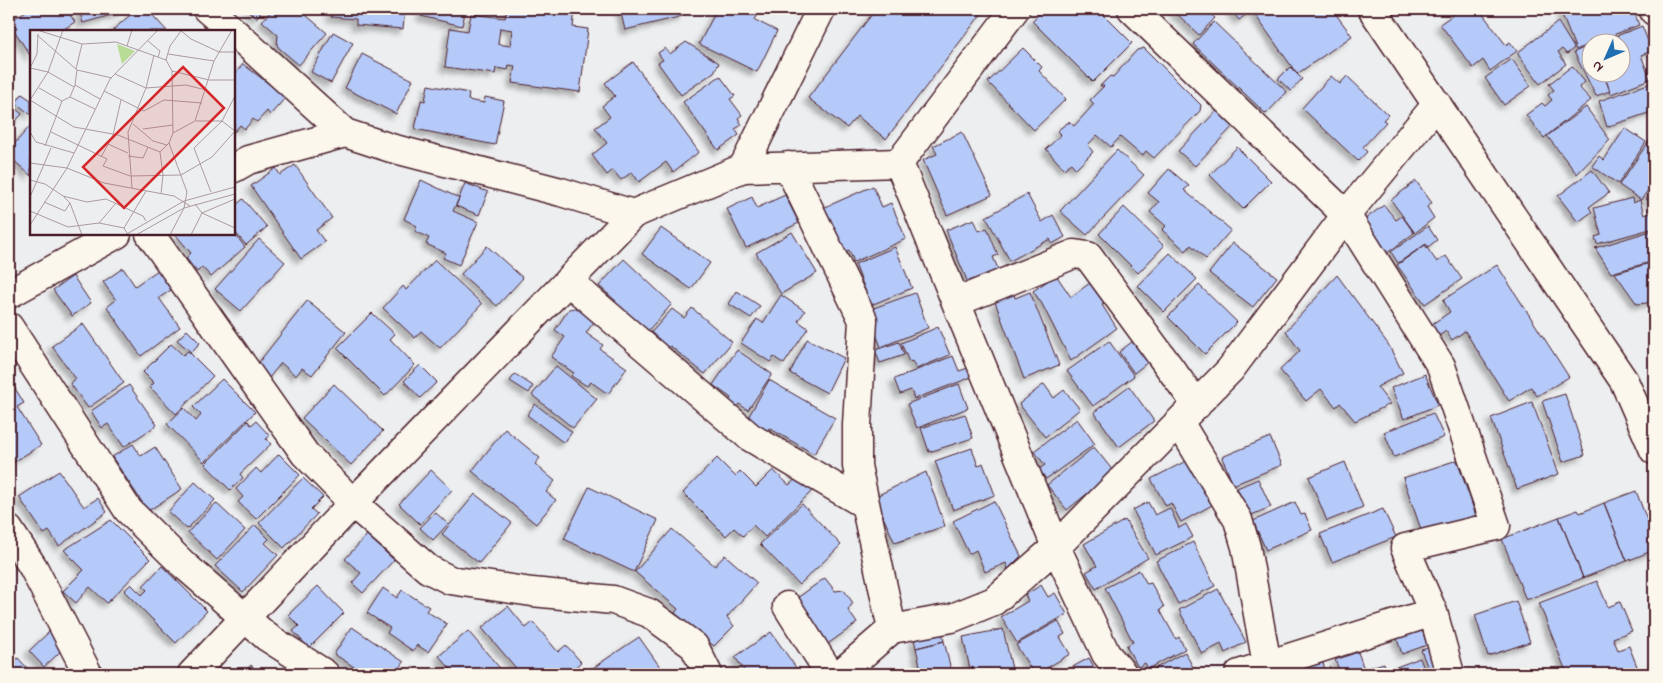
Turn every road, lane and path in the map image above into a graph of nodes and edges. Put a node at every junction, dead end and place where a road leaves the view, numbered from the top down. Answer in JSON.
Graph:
{"nodes":[{"id":1,"x":207,"y":9,"type":"edge"},
{"id":2,"x":821,"y":9,"type":"edge"},
{"id":3,"x":1016,"y":9,"type":"edge"},
{"id":4,"x":1132,"y":9,"type":"edge"},
{"id":5,"x":1372,"y":9,"type":"edge"},
{"id":6,"x":231,"y":30,"type":"edge"},
{"id":7,"x":235,"y":34,"type":"edge"},
{"id":8,"x":1437,"y":104,"type":"junction"},
{"id":9,"x":344,"y":132,"type":"junction"},
{"id":10,"x":899,"y":163,"type":"junction"},
{"id":11,"x":788,"y":166,"type":"junction"},
{"id":12,"x":235,"y":167,"type":"edge"},
{"id":13,"x":743,"y":168,"type":"junction"},
{"id":14,"x":633,"y":214,"type":"junction"},
{"id":15,"x":1346,"y":215,"type":"junction"},
{"id":16,"x":115,"y":235,"type":"edge"},
{"id":17,"x":151,"y":235,"type":"edge"},
{"id":18,"x":568,"y":281,"type":"junction"},
{"id":19,"x":9,"y":294,"type":"edge"},
{"id":20,"x":957,"y":302,"type":"junction"},
{"id":21,"x":9,"y":327,"type":"edge"},
{"id":22,"x":1188,"y":413,"type":"junction"},
{"id":23,"x":1654,"y":450,"type":"edge"},
{"id":24,"x":353,"y":504,"type":"junction"},
{"id":25,"x":864,"y":504,"type":"junction"},
{"id":26,"x":9,"y":530,"type":"edge"},
{"id":27,"x":1056,"y":547,"type":"junction"},
{"id":28,"x":787,"y":606,"type":"dead end"},
{"id":29,"x":1433,"y":612,"type":"junction"},
{"id":30,"x":245,"y":618,"type":"junction"},
{"id":31,"x":892,"y":629,"type":"junction"},
{"id":32,"x":1267,"y":665,"type":"junction"},
{"id":33,"x":88,"y":674,"type":"edge"},
{"id":34,"x":192,"y":674,"type":"edge"},
{"id":35,"x":325,"y":674,"type":"edge"},
{"id":36,"x":708,"y":674,"type":"edge"},
{"id":37,"x":830,"y":674,"type":"edge"},
{"id":38,"x":840,"y":674,"type":"edge"},
{"id":39,"x":1123,"y":674,"type":"edge"},
{"id":40,"x":1239,"y":674,"type":"edge"},
{"id":41,"x":1450,"y":674,"type":"edge"}],
"edges":[{"from":1,"to":6,"type":"street"},
{"from":2,"to":13,"type":"street"},
{"from":3,"to":10,"type":"street"},
{"from":4,"to":15,"type":"street"},
{"from":5,"to":8,"type":"street"},
{"from":7,"to":9,"type":"street"},
{"from":8,"to":15,"type":"street"},
{"from":8,"to":23,"type":"street"},
{"from":9,"to":12,"type":"street"},
{"from":9,"to":14,"type":"street"},
{"from":10,"to":11,"type":"street"},
{"from":10,"to":20,"type":"street"},
{"from":11,"to":13,"type":"street"},
{"from":11,"to":25,"type":"street"},
{"from":13,"to":14,"type":"street"},
{"from":14,"to":18,"type":"street"},
{"from":15,"to":22,"type":"street"},
{"from":15,"to":29,"type":"street"},
{"from":16,"to":19,"type":"street"},
{"from":17,"to":24,"type":"street"},
{"from":18,"to":24,"type":"street"},
{"from":18,"to":25,"type":"street"},
{"from":20,"to":22,"type":"street"},
{"from":20,"to":27,"type":"street"},
{"from":21,"to":30,"type":"street"},
{"from":22,"to":27,"type":"street"},
{"from":22,"to":32,"type":"street"},
{"from":24,"to":30,"type":"street"},
{"from":24,"to":36,"type":"street"},
{"from":25,"to":31,"type":"street"},
{"from":26,"to":33,"type":"street"},
{"from":27,"to":31,"type":"street"},
{"from":27,"to":39,"type":"street"},
{"from":28,"to":37,"type":"street"},
{"from":29,"to":32,"type":"street"},
{"from":29,"to":41,"type":"street"},
{"from":30,"to":34,"type":"street"},
{"from":30,"to":35,"type":"street"},
{"from":31,"to":38,"type":"street"},
{"from":32,"to":40,"type":"street"}]}
